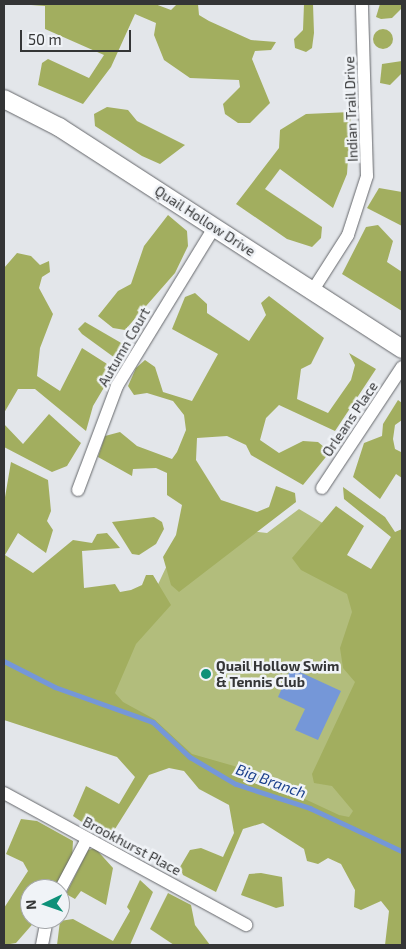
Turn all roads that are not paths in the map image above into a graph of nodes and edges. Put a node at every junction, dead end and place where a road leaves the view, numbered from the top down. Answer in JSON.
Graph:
{"nodes":[{"id":1,"x":362,"y":4,"type":"edge"},
{"id":2,"x":4,"y":99,"type":"edge"},
{"id":3,"x":214,"y":228,"type":"junction"},
{"id":4,"x":313,"y":290,"type":"junction"},
{"id":5,"x":402,"y":349,"type":"edge"},
{"id":6,"x":402,"y":367,"type":"edge"},
{"id":7,"x":322,"y":488,"type":"dead end"},
{"id":8,"x":78,"y":490,"type":"dead end"},
{"id":9,"x":4,"y":794,"type":"edge"},
{"id":10,"x":87,"y":839,"type":"junction"},
{"id":11,"x":66,"y":879,"type":"edge"},
{"id":12,"x":246,"y":925,"type":"dead end"},
{"id":13,"x":45,"y":929,"type":"edge"},
{"id":14,"x":42,"y":945,"type":"edge"}],
"edges":[{"from":1,"to":4,"type":"street","name":"Indian Trail Drive"},
{"from":2,"to":3,"type":"street","name":"Quail Hollow Drive"},
{"from":3,"to":4,"type":"street","name":"Quail Hollow Drive"},
{"from":3,"to":8,"type":"street","name":"Autumn Court"},
{"from":4,"to":5,"type":"street","name":"Quail Hollow Drive"},
{"from":6,"to":7,"type":"street","name":"Orleans Place"},
{"from":9,"to":10,"type":"street","name":"Brookhurst Place"},
{"from":10,"to":11,"type":"street"},
{"from":10,"to":12,"type":"street","name":"Brookhurst Place"},
{"from":13,"to":14,"type":"street"}]}
